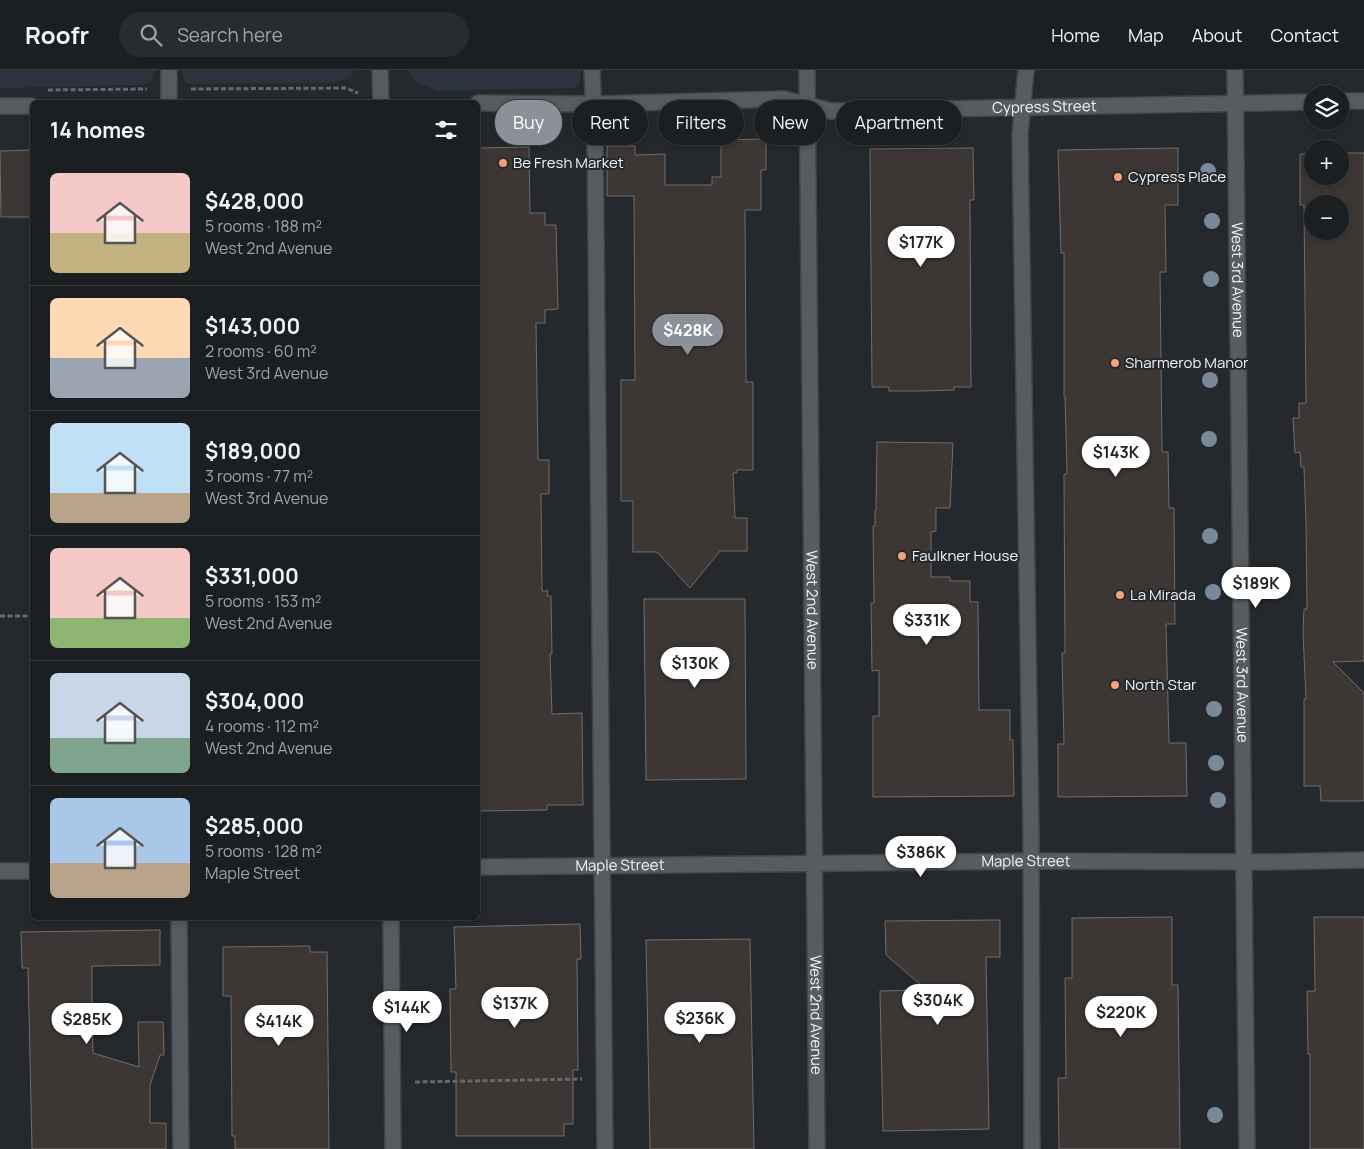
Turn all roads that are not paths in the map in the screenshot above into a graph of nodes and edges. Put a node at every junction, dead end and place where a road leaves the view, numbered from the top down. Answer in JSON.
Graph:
{"nodes":[{"id":1,"x":169,"y":70,"type":"edge"},
{"id":2,"x":380,"y":70,"type":"edge"},
{"id":3,"x":592,"y":70,"type":"edge"},
{"id":4,"x":807,"y":70,"type":"edge"},
{"id":5,"x":1026,"y":70,"type":"edge"},
{"id":6,"x":1235,"y":70,"type":"edge"},
{"id":7,"x":169,"y":100,"type":"edge"},
{"id":8,"x":380,"y":100,"type":"edge"},
{"id":9,"x":594,"y":100,"type":"edge"},
{"id":10,"x":807,"y":100,"type":"edge"},
{"id":11,"x":754,"y":101,"type":"edge"},
{"id":12,"x":1364,"y":101,"type":"edge"},
{"id":13,"x":1304,"y":102,"type":"edge"},
{"id":14,"x":1349,"y":102,"type":"edge"},
{"id":15,"x":648,"y":103,"type":"edge"},
{"id":16,"x":1235,"y":103,"type":"junction"},
{"id":17,"x":480,"y":104,"type":"edge"},
{"id":18,"x":572,"y":104,"type":"edge"},
{"id":19,"x":0,"y":106,"type":"edge"},
{"id":20,"x":30,"y":106,"type":"edge"},
{"id":21,"x":1022,"y":107,"type":"junction"},
{"id":22,"x":826,"y":110,"type":"edge"},
{"id":23,"x":594,"y":145,"type":"edge"},
{"id":24,"x":807,"y":145,"type":"edge"},
{"id":25,"x":1364,"y":860,"type":"edge"},
{"id":26,"x":1031,"y":862,"type":"junction"},
{"id":27,"x":1243,"y":862,"type":"junction"},
{"id":28,"x":815,"y":864,"type":"junction"},
{"id":29,"x":603,"y":865,"type":"junction"},
{"id":30,"x":480,"y":867,"type":"edge"},
{"id":31,"x":0,"y":871,"type":"edge"},
{"id":32,"x":30,"y":871,"type":"edge"},
{"id":33,"x":179,"y":920,"type":"edge"},
{"id":34,"x":391,"y":920,"type":"edge"},
{"id":35,"x":181,"y":1149,"type":"edge"},
{"id":36,"x":393,"y":1149,"type":"edge"},
{"id":37,"x":605,"y":1149,"type":"edge"},
{"id":38,"x":817,"y":1149,"type":"edge"},
{"id":39,"x":1032,"y":1149,"type":"edge"},
{"id":40,"x":1247,"y":1149,"type":"edge"}],
"edges":[{"from":1,"to":7,"type":"street"},
{"from":2,"to":8,"type":"street"},
{"from":3,"to":9,"type":"street"},
{"from":4,"to":10,"type":"street","name":"West 2nd Avenue"},
{"from":5,"to":21,"type":"street"},
{"from":6,"to":16,"type":"street","name":"West 3rd Avenue"},
{"from":11,"to":15,"type":"street","name":"Cypress Street"},
{"from":12,"to":14,"type":"street"},
{"from":13,"to":16,"type":"street","name":"Cypress Street"},
{"from":16,"to":21,"type":"street","name":"Cypress Street"},
{"from":16,"to":27,"type":"street","name":"West 3rd Avenue"},
{"from":17,"to":18,"type":"street","name":"Cypress Street"},
{"from":19,"to":20,"type":"street"},
{"from":21,"to":22,"type":"street","name":"Cypress Street"},
{"from":21,"to":26,"type":"street"},
{"from":23,"to":29,"type":"street"},
{"from":24,"to":28,"type":"street","name":"West 2nd Avenue"},
{"from":25,"to":27,"type":"street","name":"Maple Street"},
{"from":26,"to":27,"type":"street","name":"Maple Street"},
{"from":26,"to":28,"type":"street","name":"Maple Street"},
{"from":26,"to":39,"type":"street"},
{"from":27,"to":40,"type":"street","name":"West 3rd Avenue"},
{"from":28,"to":29,"type":"street","name":"Maple Street"},
{"from":28,"to":38,"type":"street","name":"West 2nd Avenue"},
{"from":29,"to":30,"type":"street","name":"Maple Street"},
{"from":29,"to":37,"type":"street"},
{"from":31,"to":32,"type":"street"},
{"from":33,"to":35,"type":"street"},
{"from":34,"to":36,"type":"street"}]}
